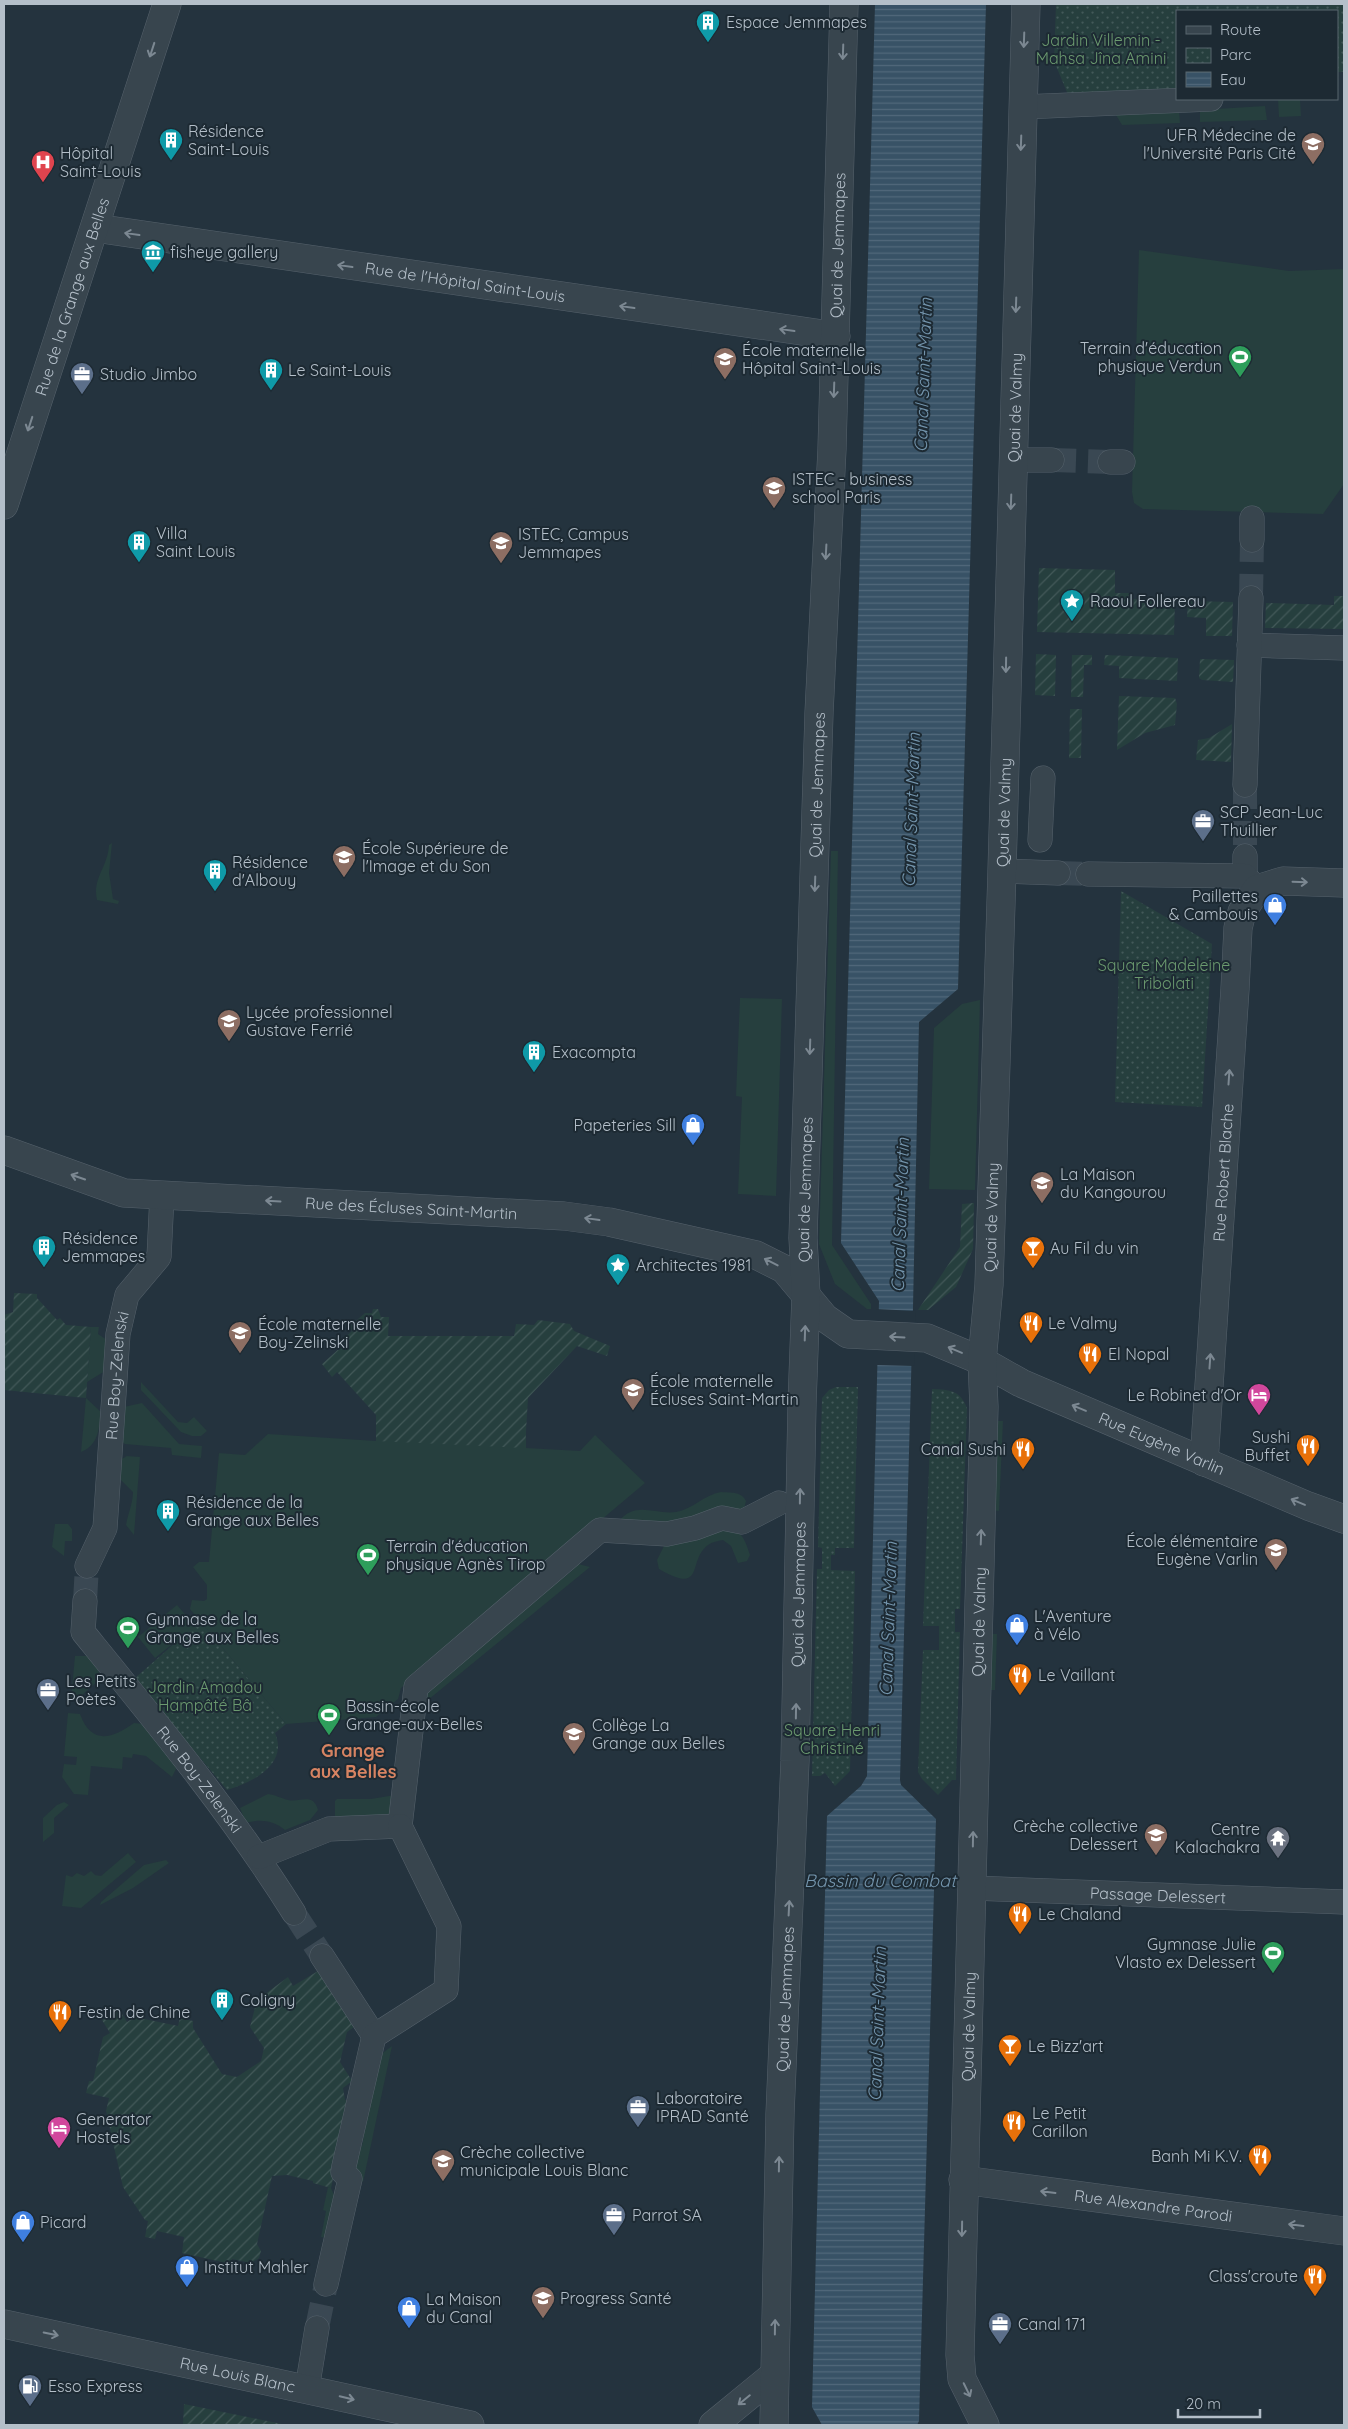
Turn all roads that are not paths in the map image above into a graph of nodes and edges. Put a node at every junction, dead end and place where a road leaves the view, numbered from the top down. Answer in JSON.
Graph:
{"nodes":[{"id":1,"x":167,"y":4,"type":"edge"},
{"id":2,"x":844,"y":4,"type":"edge"},
{"id":3,"x":1026,"y":4,"type":"edge"},
{"id":4,"x":1187,"y":100,"type":"edge"},
{"id":5,"x":1022,"y":107,"type":"junction"},
{"id":6,"x":95,"y":228,"type":"junction"},
{"id":7,"x":836,"y":336,"type":"junction"},
{"id":8,"x":1012,"y":460,"type":"junction"},
{"id":9,"x":1052,"y":460,"type":"tunnel mouth"},
{"id":10,"x":4,"y":505,"type":"edge"},
{"id":11,"x":1251,"y":598,"type":"tunnel mouth"},
{"id":12,"x":1250,"y":637,"type":"junction"},
{"id":13,"x":1344,"y":648,"type":"edge"},
{"id":14,"x":1043,"y":778,"type":"dead end"},
{"id":15,"x":1245,"y":785,"type":"tunnel mouth"},
{"id":16,"x":1002,"y":870,"type":"junction"},
{"id":17,"x":1088,"y":874,"type":"tunnel mouth"},
{"id":18,"x":1249,"y":874,"type":"junction"},
{"id":19,"x":1344,"y":883,"type":"edge"},
{"id":20,"x":4,"y":1150,"type":"edge"},
{"id":21,"x":162,"y":1195,"type":"junction"},
{"id":22,"x":806,"y":1295,"type":"junction"},
{"id":23,"x":866,"y":1335,"type":"joint"},
{"id":24,"x":982,"y":1361,"type":"junction"},
{"id":25,"x":1204,"y":1462,"type":"junction"},
{"id":26,"x":779,"y":1503,"type":"dead end"},
{"id":27,"x":1344,"y":1519,"type":"edge"},
{"id":28,"x":87,"y":1566,"type":"tunnel mouth"},
{"id":29,"x":85,"y":1601,"type":"tunnel mouth"},
{"id":30,"x":400,"y":1826,"type":"junction"},
{"id":31,"x":259,"y":1857,"type":"junction"},
{"id":32,"x":972,"y":1888,"type":"junction"},
{"id":33,"x":1344,"y":1902,"type":"edge"},
{"id":34,"x":294,"y":1913,"type":"tunnel mouth"},
{"id":35,"x":322,"y":1956,"type":"tunnel mouth"},
{"id":36,"x":374,"y":2036,"type":"junction"},
{"id":37,"x":963,"y":2180,"type":"junction"},
{"id":38,"x":1344,"y":2231,"type":"edge"},
{"id":39,"x":326,"y":2284,"type":"tunnel mouth"},
{"id":40,"x":4,"y":2324,"type":"edge"},
{"id":41,"x":317,"y":2328,"type":"tunnel mouth"},
{"id":42,"x":774,"y":2375,"type":"junction"},
{"id":43,"x":307,"y":2389,"type":"junction"},
{"id":44,"x":470,"y":2425,"type":"edge"},
{"id":45,"x":713,"y":2425,"type":"edge"},
{"id":46,"x":774,"y":2425,"type":"edge"},
{"id":47,"x":985,"y":2425,"type":"edge"}],
"edges":[{"from":1,"to":6,"type":"street","name":"Rue de la Grange aux Belles","one_way":true},
{"from":2,"to":7,"type":"street","name":"Quai de Jemmapes","one_way":true},
{"from":3,"to":5,"type":"street","name":"Quai de Valmy","one_way":true},
{"from":4,"to":5,"type":"street"},
{"from":5,"to":8,"type":"street","name":"Quai de Valmy","one_way":true},
{"from":7,"to":6,"type":"street","name":"Rue de l'Hôpital Saint-Louis","one_way":true},
{"from":6,"to":10,"type":"street","name":"Rue de la Grange aux Belles","one_way":true},
{"from":7,"to":22,"type":"street","name":"Quai de Jemmapes","one_way":true},
{"from":8,"to":9,"type":"street"},
{"from":8,"to":16,"type":"street","name":"Quai de Valmy","one_way":true},
{"from":11,"to":12,"type":"street"},
{"from":12,"to":13,"type":"street"},
{"from":12,"to":15,"type":"street"},
{"from":14,"to":16,"type":"street"},
{"from":16,"to":24,"type":"street","name":"Quai de Valmy"},
{"from":17,"to":18,"type":"street"},
{"from":18,"to":19,"type":"street","one_way":true},
{"from":25,"to":18,"type":"street","name":"Rue Robert Blache","one_way":true},
{"from":21,"to":20,"type":"street","name":"Rue des Écluses Saint-Martin","one_way":true},
{"from":22,"to":21,"type":"street","name":"Rue des Écluses Saint-Martin","one_way":true},
{"from":21,"to":28,"type":"street","name":"Rue Boy-Zelenski"},
{"from":22,"to":23,"type":"street","name":"Rue des Écluses Saint-Martin"},
{"from":42,"to":22,"type":"street","name":"Quai de Jemmapes","one_way":true},
{"from":24,"to":23,"type":"street","name":"Rue Eugène Varlin","one_way":true},
{"from":25,"to":24,"type":"street","name":"Rue Eugène Varlin","one_way":true},
{"from":32,"to":24,"type":"street","name":"Quai de Valmy","one_way":true},
{"from":27,"to":25,"type":"street","name":"Rue Eugène Varlin","one_way":true},
{"from":26,"to":30,"type":"street"},
{"from":29,"to":31,"type":"street","name":"Rue Boy-Zelenski"},
{"from":30,"to":31,"type":"street"},
{"from":30,"to":36,"type":"street"},
{"from":31,"to":34,"type":"street","name":"Rue Boy-Zelenski"},
{"from":32,"to":33,"type":"street","name":"Passage Delessert"},
{"from":32,"to":37,"type":"street","name":"Quai de Valmy"},
{"from":35,"to":36,"type":"street"},
{"from":36,"to":39,"type":"street"},
{"from":38,"to":37,"type":"street","name":"Rue Alexandre Parodi","one_way":true},
{"from":37,"to":47,"type":"street","name":"Quai de Valmy","one_way":true},
{"from":40,"to":43,"type":"street","name":"Rue Louis Blanc","one_way":true},
{"from":41,"to":43,"type":"street"},
{"from":42,"to":45,"type":"street","one_way":true},
{"from":42,"to":46,"type":"street","name":"Quai de Jemmapes"},
{"from":43,"to":44,"type":"street","name":"Rue Louis Blanc","one_way":true}]}
